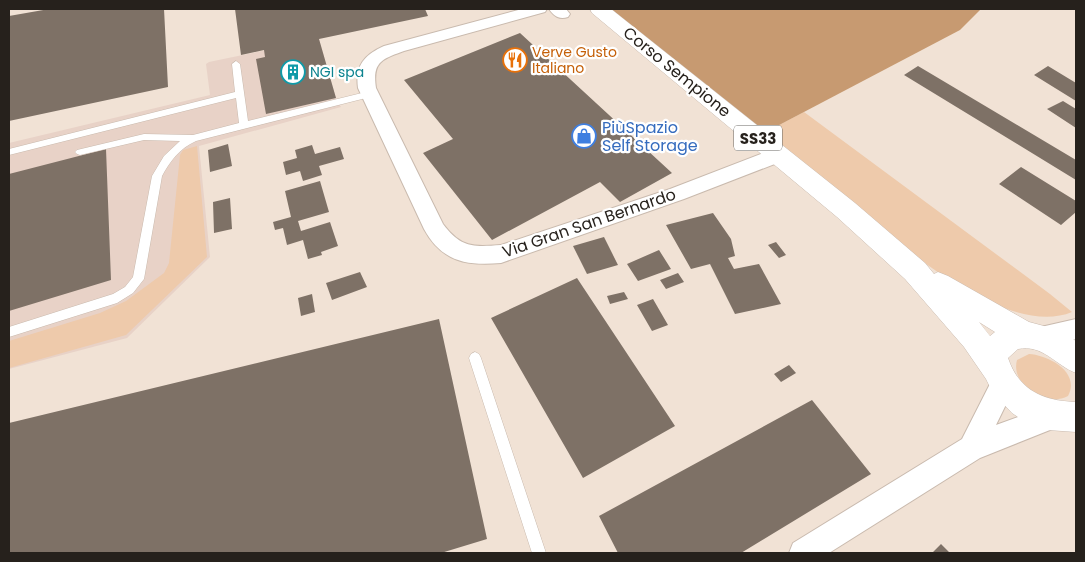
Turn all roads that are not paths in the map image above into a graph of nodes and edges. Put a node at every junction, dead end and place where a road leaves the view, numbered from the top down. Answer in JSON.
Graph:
{"nodes":[{"id":1,"x":539,"y":9,"type":"edge"},
{"id":2,"x":598,"y":9,"type":"edge"},
{"id":3,"x":236,"y":64,"type":"dead end"},
{"id":4,"x":240,"y":94,"type":"junction"},
{"id":5,"x":370,"y":94,"type":"junction"},
{"id":6,"x":244,"y":126,"type":"junction"},
{"id":7,"x":193,"y":138,"type":"junction"},
{"id":8,"x":9,"y":152,"type":"edge"},
{"id":9,"x":80,"y":152,"type":"dead end"},
{"id":10,"x":778,"y":155,"type":"junction"},
{"id":11,"x":915,"y":271,"type":"junction"},
{"id":12,"x":1076,"y":329,"type":"edge"},
{"id":13,"x":9,"y":332,"type":"edge"},
{"id":14,"x":1032,"y":336,"type":"junction"},
{"id":15,"x":475,"y":358,"type":"dead end"},
{"id":16,"x":1076,"y":359,"type":"edge"},
{"id":17,"x":1000,"y":377,"type":"junction"},
{"id":18,"x":1067,"y":419,"type":"edge"},
{"id":19,"x":971,"y":448,"type":"junction"},
{"id":20,"x":539,"y":553,"type":"edge"},
{"id":21,"x":802,"y":553,"type":"edge"}],
"edges":[{"from":1,"to":5,"type":"street","name":"Via Gran San Bernardo"},
{"from":2,"to":10,"type":"main road","name":"Corso Sempione","number":"SS33"},
{"from":3,"to":4,"type":"lane"},
{"from":4,"to":6,"type":"lane"},
{"from":4,"to":8,"type":"lane"},
{"from":5,"to":6,"type":"lane"},
{"from":5,"to":10,"type":"street","name":"Via Gran San Bernardo"},
{"from":6,"to":7,"type":"lane"},
{"from":7,"to":9,"type":"lane"},
{"from":7,"to":13,"type":"lane"},
{"from":10,"to":11,"type":"main road","name":"Corso Sempione","number":"SS33"},
{"from":11,"to":14,"type":"main road","name":"Corso Sempione","number":"SS33"},
{"from":11,"to":17,"type":"main road","name":"Corso Sempione","number":"SS33"},
{"from":12,"to":14,"type":"street"},
{"from":14,"to":16,"type":"main road","number":"SS33"},
{"from":14,"to":17,"type":"main road"},
{"from":15,"to":20,"type":"lane"},
{"from":17,"to":18,"type":"main road","number":"SS33"},
{"from":17,"to":19,"type":"street"},
{"from":18,"to":19,"type":"street"},
{"from":19,"to":21,"type":"street"}]}
